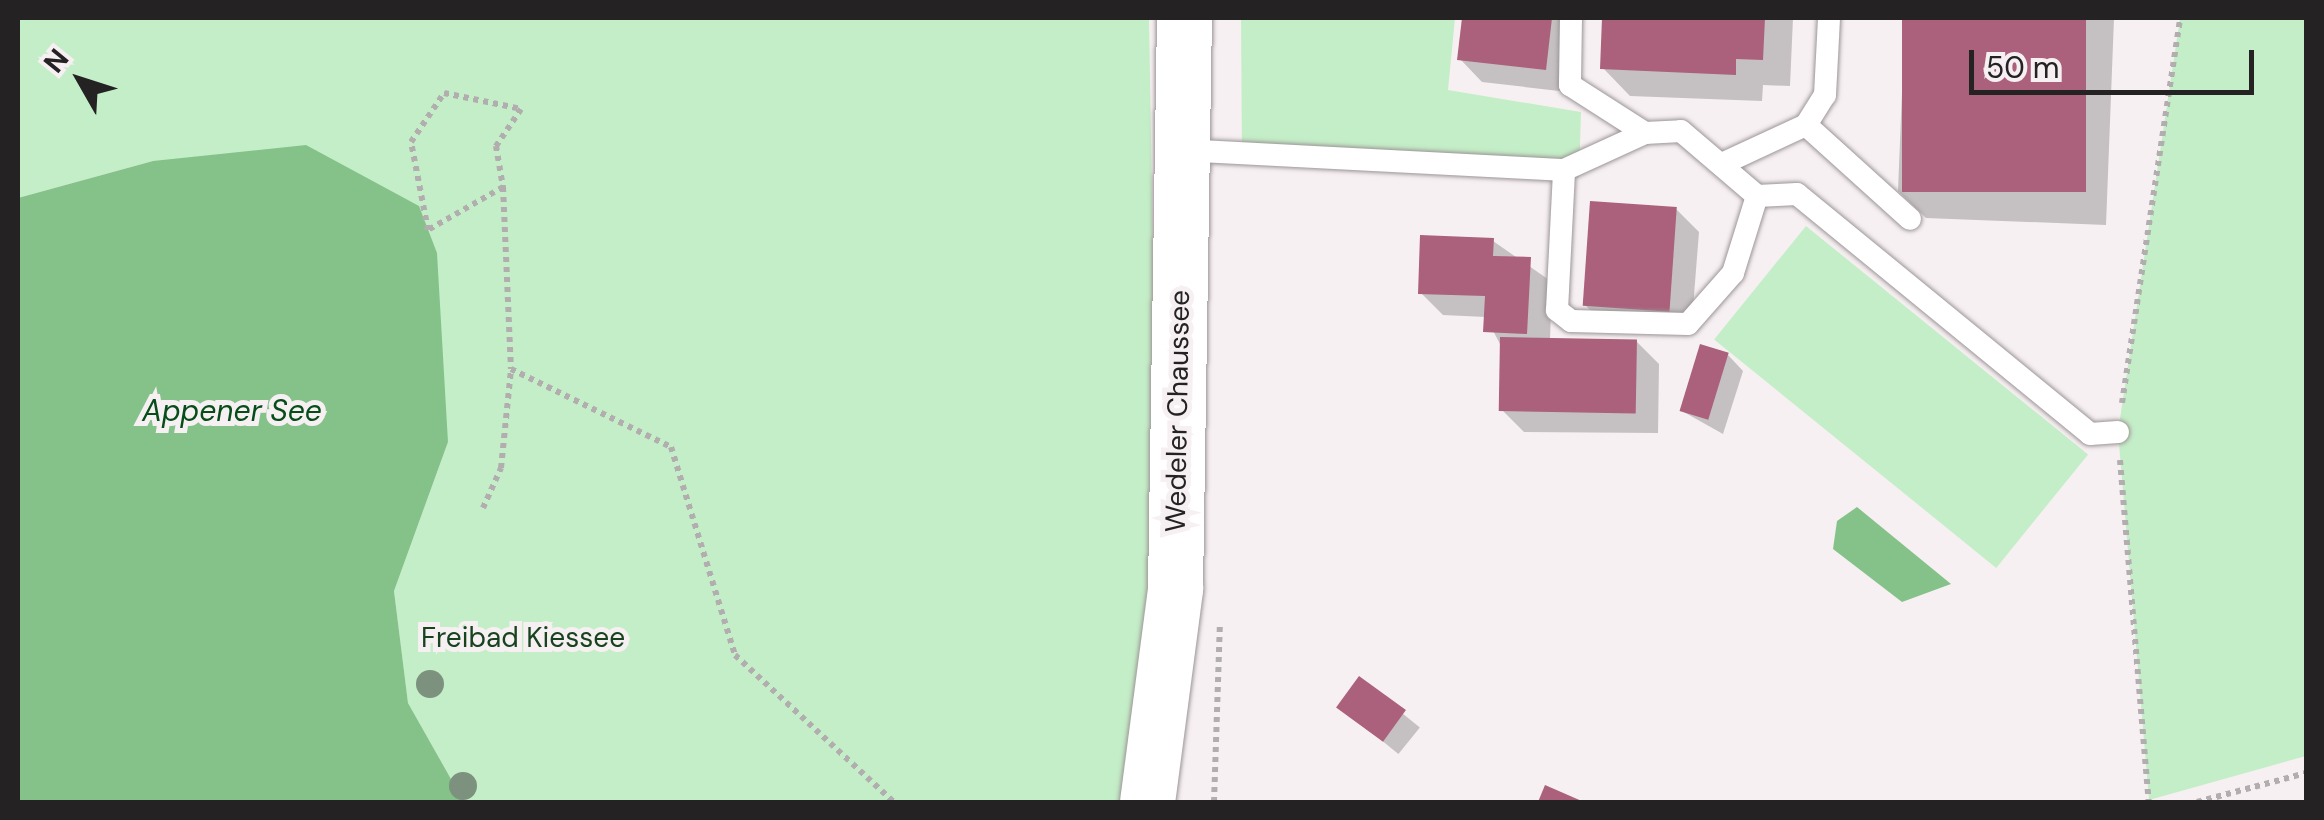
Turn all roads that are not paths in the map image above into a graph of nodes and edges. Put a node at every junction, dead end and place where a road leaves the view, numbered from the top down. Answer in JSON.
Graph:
{"nodes":[{"id":1,"x":1184,"y":18,"type":"edge"},
{"id":2,"x":1572,"y":18,"type":"edge"},
{"id":3,"x":1829,"y":18,"type":"edge"},
{"id":4,"x":1806,"y":125,"type":"junction"},
{"id":5,"x":1645,"y":133,"type":"junction"},
{"id":6,"x":1182,"y":150,"type":"junction"},
{"id":7,"x":1724,"y":163,"type":"junction"},
{"id":8,"x":1564,"y":170,"type":"junction"},
{"id":9,"x":1757,"y":196,"type":"junction"},
{"id":10,"x":1910,"y":220,"type":"dead end"},
{"id":11,"x":2118,"y":432,"type":"dead end"},
{"id":12,"x":1147,"y":802,"type":"edge"}],
"edges":[{"from":1,"to":6,"type":"main road","name":"Wedeler Chaussee"},
{"from":2,"to":5,"type":"lane"},
{"from":3,"to":4,"type":"lane"},
{"from":4,"to":7,"type":"lane"},
{"from":4,"to":10,"type":"lane"},
{"from":5,"to":7,"type":"lane"},
{"from":5,"to":8,"type":"lane"},
{"from":6,"to":8,"type":"lane"},
{"from":6,"to":12,"type":"main road","name":"Wedeler Chaussee"},
{"from":7,"to":9,"type":"lane"},
{"from":8,"to":9,"type":"lane"},
{"from":9,"to":11,"type":"lane"}]}
